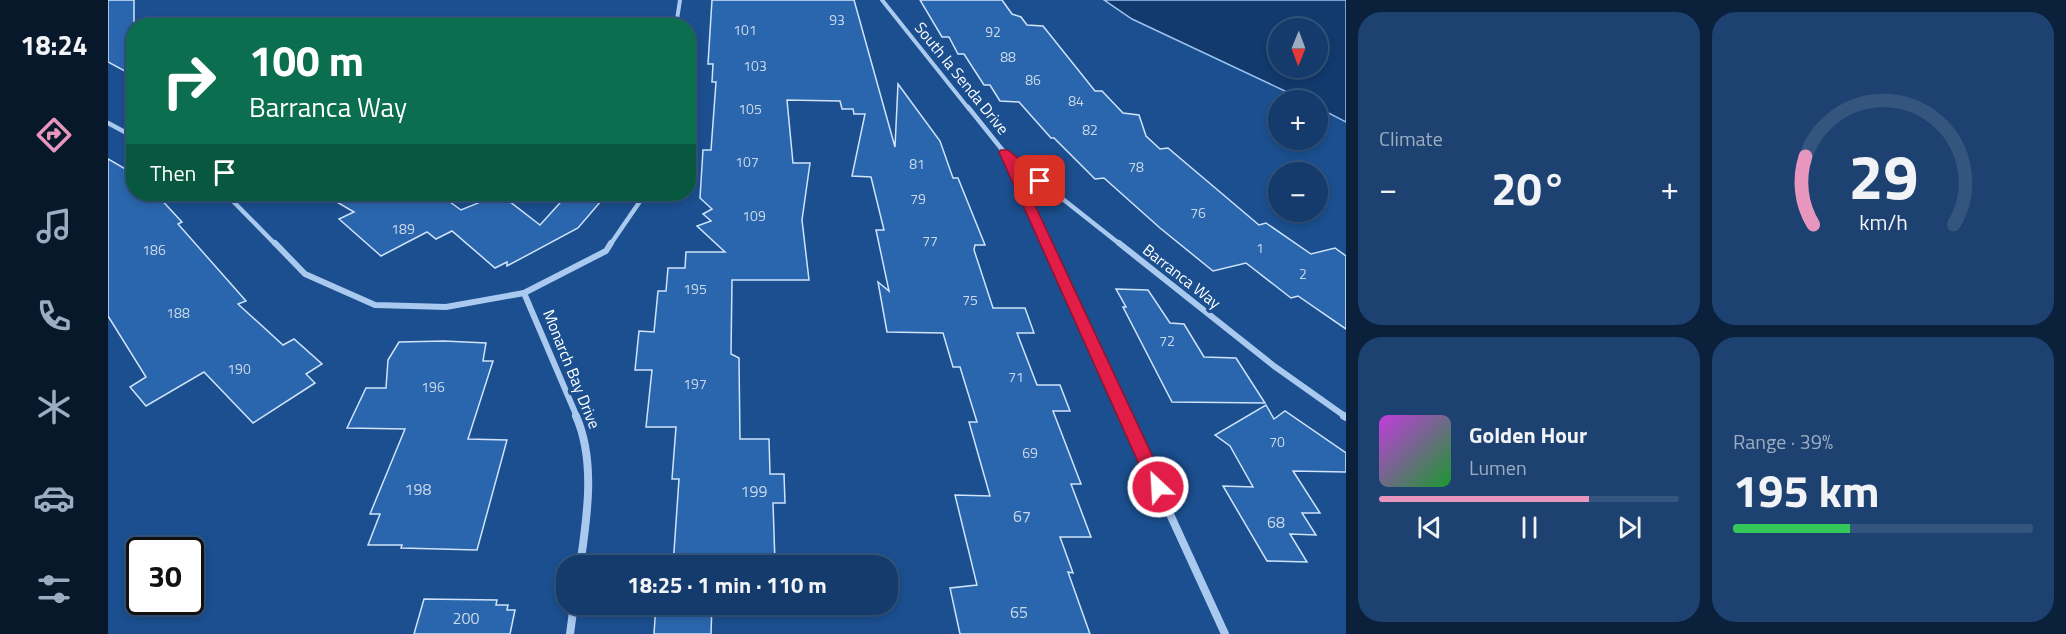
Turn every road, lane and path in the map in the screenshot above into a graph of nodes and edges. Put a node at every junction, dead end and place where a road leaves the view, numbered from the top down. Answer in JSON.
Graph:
{"nodes":[{"id":1,"x":680,"y":0,"type":"edge"},
{"id":2,"x":882,"y":0,"type":"edge"},
{"id":3,"x":677,"y":18,"type":"edge"},
{"id":4,"x":108,"y":123,"type":"edge"},
{"id":5,"x":126,"y":133,"type":"edge"},
{"id":6,"x":1004,"y":152,"type":"junction"},
{"id":7,"x":233,"y":201,"type":"edge"},
{"id":8,"x":640,"y":201,"type":"edge"},
{"id":9,"x":524,"y":293,"type":"junction"},
{"id":10,"x":1346,"y":417,"type":"edge"},
{"id":11,"x":582,"y":555,"type":"edge"},
{"id":12,"x":573,"y":615,"type":"edge"},
{"id":13,"x":570,"y":634,"type":"edge"},
{"id":14,"x":1226,"y":634,"type":"edge"}],
"edges":[{"from":1,"to":3,"type":"street"},
{"from":2,"to":6,"type":"street","name":"South la Senda Drive"},
{"from":4,"to":5,"type":"street"},
{"from":6,"to":10,"type":"street","name":"Barranca Way"},
{"from":6,"to":14,"type":"street","name":"South la Senda Drive"},
{"from":7,"to":9,"type":"street"},
{"from":8,"to":9,"type":"street"},
{"from":9,"to":11,"type":"street","name":"Monarch Bay Drive"},
{"from":12,"to":13,"type":"street"}]}
